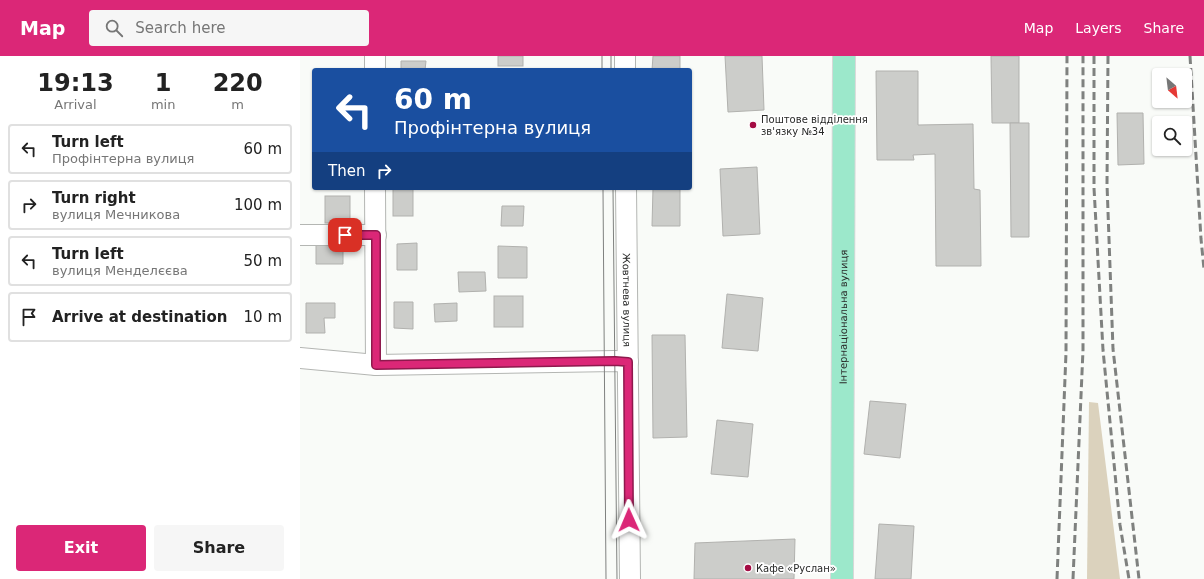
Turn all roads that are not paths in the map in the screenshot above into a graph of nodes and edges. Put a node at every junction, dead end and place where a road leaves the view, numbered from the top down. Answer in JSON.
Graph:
{"nodes":[{"id":1,"x":375,"y":56,"type":"edge"},
{"id":2,"x":625,"y":56,"type":"edge"},
{"id":3,"x":844,"y":56,"type":"edge"},
{"id":4,"x":375,"y":68,"type":"edge"},
{"id":5,"x":625,"y":68,"type":"edge"},
{"id":6,"x":375,"y":190,"type":"edge"},
{"id":7,"x":626,"y":190,"type":"edge"},
{"id":8,"x":300,"y":235,"type":"edge"},
{"id":9,"x":376,"y":235,"type":"junction"},
{"id":10,"x":300,"y":358,"type":"edge"},
{"id":11,"x":628,"y":362,"type":"junction"},
{"id":12,"x":376,"y":365,"type":"junction"},
{"id":13,"x":630,"y":579,"type":"edge"},
{"id":14,"x":842,"y":579,"type":"edge"}],
"edges":[{"from":1,"to":4,"type":"street"},
{"from":2,"to":5,"type":"street"},
{"from":3,"to":14,"type":"main road","name":"Інтернаціональна вулиця"},
{"from":6,"to":9,"type":"street"},
{"from":7,"to":11,"type":"street","name":"Жовтнева вулиця"},
{"from":8,"to":9,"type":"street"},
{"from":9,"to":12,"type":"street"},
{"from":10,"to":12,"type":"street"},
{"from":11,"to":12,"type":"street"},
{"from":11,"to":13,"type":"street","name":"Жовтнева вулиця"}]}
